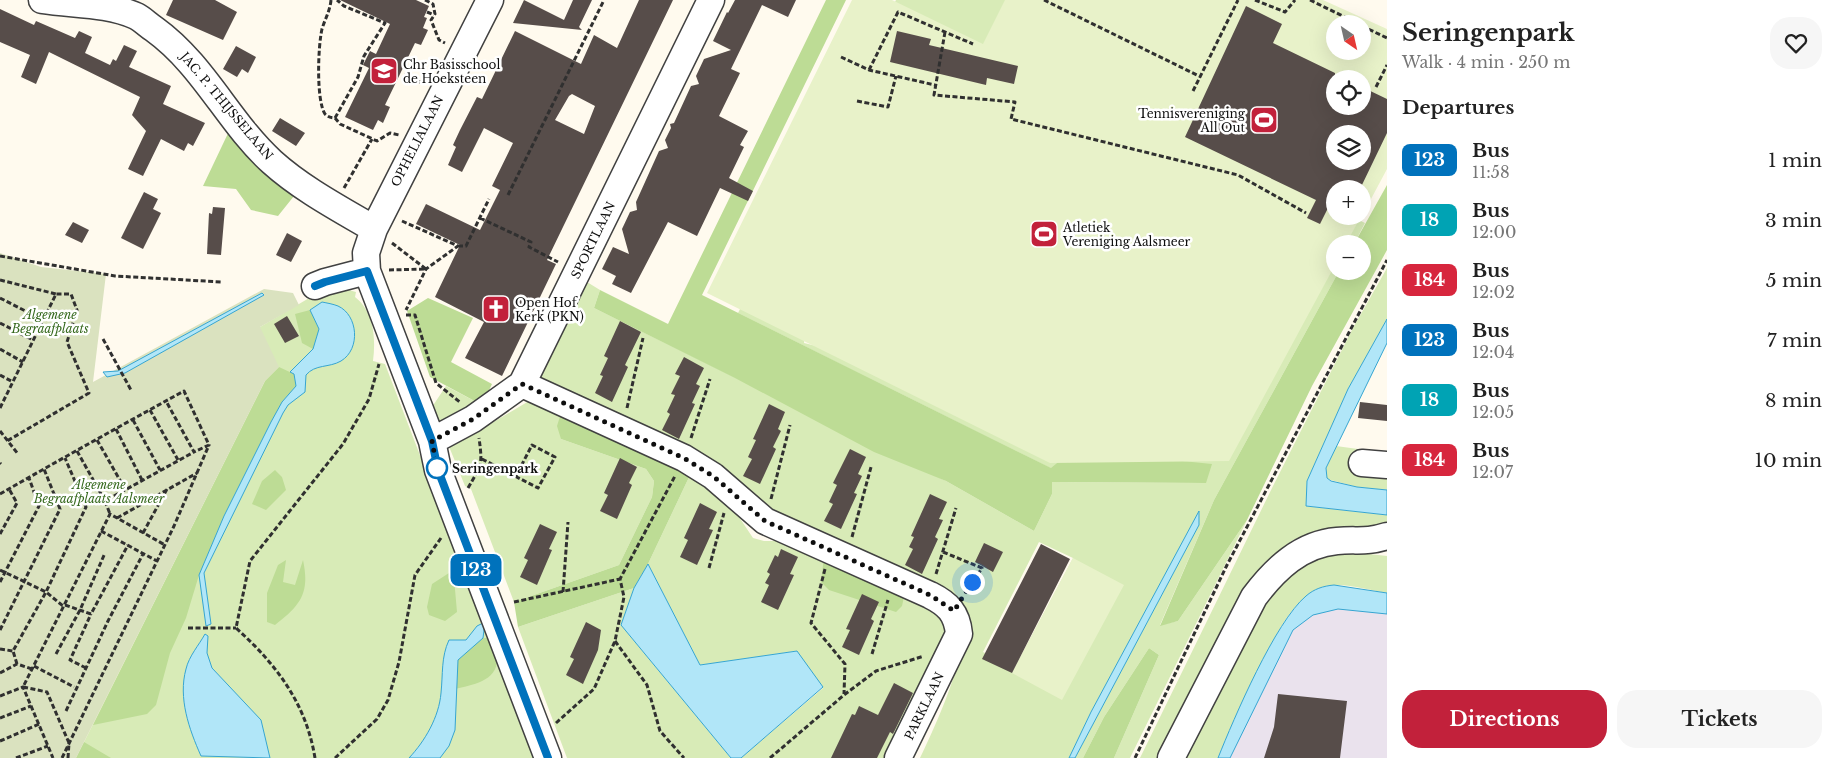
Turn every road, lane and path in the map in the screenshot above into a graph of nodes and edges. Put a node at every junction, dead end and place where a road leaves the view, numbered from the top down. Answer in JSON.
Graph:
{"nodes":[{"id":1,"x":42,"y":0,"type":"edge"},
{"id":2,"x":331,"y":0,"type":"edge"},
{"id":3,"x":337,"y":0,"type":"edge"},
{"id":4,"x":425,"y":0,"type":"edge"},
{"id":5,"x":490,"y":0,"type":"edge"},
{"id":6,"x":604,"y":0,"type":"edge"},
{"id":7,"x":711,"y":0,"type":"edge"},
{"id":8,"x":1044,"y":0,"type":"edge"},
{"id":9,"x":1238,"y":0,"type":"edge"},
{"id":10,"x":1255,"y":0,"type":"edge"},
{"id":11,"x":1295,"y":0,"type":"edge"},
{"id":12,"x":1310,"y":0,"type":"edge"},
{"id":13,"x":141,"y":8,"type":"edge"},
{"id":14,"x":427,"y":12,"type":"dead end"},
{"id":15,"x":434,"y":15,"type":"junction"},
{"id":16,"x":1341,"y":15,"type":"edge"},
{"id":17,"x":1371,"y":30,"type":"edge"},
{"id":18,"x":945,"y":32,"type":"junction"},
{"id":19,"x":1387,"y":38,"type":"edge"},
{"id":20,"x":447,"y":44,"type":"dead end"},
{"id":21,"x":973,"y":44,"type":"dead end"},
{"id":22,"x":841,"y":57,"type":"dead end"},
{"id":23,"x":1387,"y":65,"type":"edge"},
{"id":24,"x":869,"y":70,"type":"junction"},
{"id":25,"x":404,"y":76,"type":"dead end"},
{"id":26,"x":896,"y":76,"type":"junction"},
{"id":27,"x":1201,"y":77,"type":"junction"},
{"id":28,"x":426,"y":85,"type":"dead end"},
{"id":29,"x":935,"y":85,"type":"junction"},
{"id":30,"x":1376,"y":87,"type":"dead end"},
{"id":31,"x":1193,"y":91,"type":"dead end"},
{"id":32,"x":857,"y":102,"type":"dead end"},
{"id":33,"x":335,"y":118,"type":"junction"},
{"id":34,"x":402,"y":137,"type":"dead end"},
{"id":35,"x":372,"y":138,"type":"junction"},
{"id":36,"x":341,"y":192,"type":"dead end"},
{"id":37,"x":508,"y":195,"type":"dead end"},
{"id":38,"x":490,"y":199,"type":"dead end"},
{"id":39,"x":1306,"y":213,"type":"dead end"},
{"id":40,"x":480,"y":218,"type":"junction"},
{"id":41,"x":378,"y":221,"type":"junction"},
{"id":42,"x":458,"y":246,"type":"junction"},
{"id":43,"x":0,"y":256,"type":"edge"},
{"id":44,"x":1387,"y":260,"type":"edge"},
{"id":45,"x":426,"y":269,"type":"junction"},
{"id":46,"x":367,"y":271,"type":"junction"},
{"id":47,"x":577,"y":272,"type":"junction"},
{"id":48,"x":0,"y":280,"type":"edge"},
{"id":49,"x":222,"y":282,"type":"dead end"},
{"id":50,"x":315,"y":286,"type":"dead end"},
{"id":51,"x":56,"y":294,"type":"junction"},
{"id":52,"x":0,"y":298,"type":"edge"},
{"id":53,"x":43,"y":320,"type":"junction"},
{"id":54,"x":0,"y":323,"type":"edge"},
{"id":55,"x":643,"y":338,"type":"dead end"},
{"id":56,"x":103,"y":339,"type":"dead end"},
{"id":57,"x":33,"y":340,"type":"junction"},
{"id":58,"x":393,"y":341,"type":"junction"},
{"id":59,"x":0,"y":349,"type":"edge"},
{"id":60,"x":23,"y":362,"type":"junction"},
{"id":61,"x":0,"y":375,"type":"edge"},
{"id":62,"x":710,"y":379,"type":"dead end"},
{"id":63,"x":13,"y":382,"type":"junction"},
{"id":64,"x":522,"y":384,"type":"junction"},
{"id":65,"x":131,"y":390,"type":"dead end"},
{"id":66,"x":166,"y":401,"type":"junction"},
{"id":67,"x":0,"y":408,"type":"edge"},
{"id":68,"x":150,"y":410,"type":"junction"},
{"id":69,"x":473,"y":419,"type":"junction"},
{"id":70,"x":133,"y":420,"type":"junction"},
{"id":71,"x":790,"y":425,"type":"dead end"},
{"id":72,"x":116,"y":429,"type":"junction"},
{"id":73,"x":0,"y":431,"type":"edge"},
{"id":74,"x":622,"y":431,"type":"junction"},
{"id":75,"x":97,"y":440,"type":"junction"},
{"id":76,"x":8,"y":441,"type":"junction"},
{"id":77,"x":432,"y":441,"type":"junction"},
{"id":78,"x":209,"y":445,"type":"junction"},
{"id":79,"x":77,"y":451,"type":"junction"},
{"id":80,"x":194,"y":452,"type":"junction"},
{"id":81,"x":18,"y":454,"type":"dead end"},
{"id":82,"x":65,"y":458,"type":"junction"},
{"id":83,"x":684,"y":458,"type":"junction"},
{"id":84,"x":482,"y":459,"type":"junction"},
{"id":85,"x":178,"y":460,"type":"junction"},
{"id":86,"x":871,"y":468,"type":"dead end"},
{"id":87,"x":44,"y":469,"type":"junction"},
{"id":88,"x":160,"y":470,"type":"junction"},
{"id":89,"x":198,"y":472,"type":"junction"},
{"id":90,"x":516,"y":476,"type":"junction"},
{"id":91,"x":29,"y":478,"type":"junction"},
{"id":92,"x":142,"y":480,"type":"junction"},
{"id":93,"x":168,"y":488,"type":"junction"},
{"id":94,"x":9,"y":489,"type":"junction"},
{"id":95,"x":126,"y":489,"type":"junction"},
{"id":96,"x":730,"y":490,"type":"junction"},
{"id":97,"x":0,"y":494,"type":"edge"},
{"id":98,"x":468,"y":496,"type":"dead end"},
{"id":99,"x":105,"y":501,"type":"junction"},
{"id":100,"x":956,"y":508,"type":"dead end"},
{"id":101,"x":110,"y":514,"type":"junction"},
{"id":102,"x":117,"y":518,"type":"junction"},
{"id":103,"x":765,"y":521,"type":"junction"},
{"id":104,"x":568,"y":522,"type":"dead end"},
{"id":105,"x":458,"y":523,"type":"junction"},
{"id":106,"x":101,"y":531,"type":"junction"},
{"id":107,"x":143,"y":533,"type":"junction"},
{"id":108,"x":0,"y":534,"type":"edge"},
{"id":109,"x":1381,"y":543,"type":"edge"},
{"id":110,"x":128,"y":545,"type":"junction"},
{"id":111,"x":165,"y":545,"type":"junction"},
{"id":112,"x":943,"y":552,"type":"junction"},
{"id":113,"x":105,"y":553,"type":"dead end"},
{"id":114,"x":143,"y":554,"type":"junction"},
{"id":115,"x":838,"y":554,"type":"junction"},
{"id":116,"x":157,"y":561,"type":"junction"},
{"id":117,"x":709,"y":568,"type":"dead end"},
{"id":118,"x":0,"y":570,"type":"edge"},
{"id":119,"x":5,"y":572,"type":"junction"},
{"id":120,"x":894,"y":578,"type":"junction"},
{"id":121,"x":620,"y":579,"type":"junction"},
{"id":122,"x":25,"y":581,"type":"junction"},
{"id":123,"x":0,"y":582,"type":"edge"},
{"id":124,"x":46,"y":592,"type":"junction"},
{"id":125,"x":563,"y":592,"type":"junction"},
{"id":126,"x":930,"y":595,"type":"junction"},
{"id":127,"x":514,"y":602,"type":"dead end"},
{"id":128,"x":64,"y":606,"type":"junction"},
{"id":129,"x":80,"y":610,"type":"junction"},
{"id":130,"x":954,"y":611,"type":"junction"},
{"id":131,"x":91,"y":614,"type":"junction"},
{"id":132,"x":188,"y":628,"type":"dead end"},
{"id":133,"x":236,"y":628,"type":"junction"},
{"id":134,"x":0,"y":630,"type":"edge"},
{"id":135,"x":615,"y":641,"type":"junction"},
{"id":136,"x":0,"y":649,"type":"edge"},
{"id":137,"x":14,"y":651,"type":"junction"},
{"id":138,"x":56,"y":654,"type":"dead end"},
{"id":139,"x":872,"y":654,"type":"dead end"},
{"id":140,"x":949,"y":654,"type":"junction"},
{"id":141,"x":18,"y":664,"type":"junction"},
{"id":142,"x":33,"y":668,"type":"junction"},
{"id":143,"x":86,"y":668,"type":"junction"},
{"id":144,"x":0,"y":673,"type":"edge"},
{"id":145,"x":24,"y":687,"type":"junction"},
{"id":146,"x":74,"y":687,"type":"dead end"},
{"id":147,"x":844,"y":695,"type":"junction"},
{"id":148,"x":0,"y":696,"type":"edge"},
{"id":149,"x":31,"y":706,"type":"junction"},
{"id":150,"x":66,"y":711,"type":"dead end"},
{"id":151,"x":0,"y":718,"type":"edge"},
{"id":152,"x":39,"y":724,"type":"junction"},
{"id":153,"x":0,"y":741,"type":"edge"},
{"id":154,"x":69,"y":743,"type":"junction"},
{"id":155,"x":48,"y":746,"type":"junction"},
{"id":156,"x":544,"y":748,"type":"edge"},
{"id":157,"x":16,"y":758,"type":"edge"},
{"id":158,"x":53,"y":758,"type":"edge"},
{"id":159,"x":62,"y":758,"type":"edge"},
{"id":160,"x":68,"y":758,"type":"edge"},
{"id":161,"x":315,"y":758,"type":"edge"},
{"id":162,"x":335,"y":758,"type":"edge"},
{"id":163,"x":684,"y":758,"type":"edge"},
{"id":164,"x":770,"y":758,"type":"edge"},
{"id":165,"x":898,"y":758,"type":"edge"},
{"id":166,"x":1135,"y":758,"type":"edge"},
{"id":167,"x":1171,"y":758,"type":"edge"}],
"edges":[{"from":1,"to":13,"type":"street","name":"JAC. P. THIJSSELAAN"},
{"from":2,"to":33,"type":"path"},
{"from":3,"to":33,"type":"path"},
{"from":4,"to":15,"type":"path"},
{"from":5,"to":41,"type":"street","name":"OPHELIALAAN"},
{"from":6,"to":37,"type":"path"},
{"from":7,"to":47,"type":"street","name":"SPORTLAAN"},
{"from":8,"to":27,"type":"path"},
{"from":9,"to":27,"type":"path"},
{"from":10,"to":11,"type":"path"},
{"from":12,"to":16,"type":"path"},
{"from":13,"to":41,"type":"street","name":"JAC. P. THIJSSELAAN"},
{"from":14,"to":15,"type":"path"},
{"from":15,"to":20,"type":"path"},
{"from":17,"to":19,"type":"path"},
{"from":18,"to":21,"type":"path"},
{"from":18,"to":24,"type":"path"},
{"from":18,"to":29,"type":"path"},
{"from":22,"to":24,"type":"path"},
{"from":23,"to":30,"type":"path"},
{"from":24,"to":26,"type":"path"},
{"from":25,"to":28,"type":"path"},
{"from":26,"to":29,"type":"path"},
{"from":26,"to":32,"type":"path"},
{"from":27,"to":31,"type":"path"},
{"from":29,"to":39,"type":"path"},
{"from":33,"to":35,"type":"path"},
{"from":34,"to":35,"type":"path"},
{"from":35,"to":36,"type":"path"},
{"from":38,"to":40,"type":"path"},
{"from":40,"to":42,"type":"path"},
{"from":40,"to":47,"type":"path"},
{"from":41,"to":42,"type":"path"},
{"from":41,"to":45,"type":"path"},
{"from":41,"to":46,"type":"street","name":"OPHELIALAAN"},
{"from":42,"to":45,"type":"path"},
{"from":43,"to":49,"type":"path"},
{"from":44,"to":166,"type":"path"},
{"from":45,"to":46,"type":"path"},
{"from":45,"to":69,"type":"path"},
{"from":46,"to":50,"type":"street"},
{"from":46,"to":58,"type":"street"},
{"from":47,"to":64,"type":"street","name":"SPORTLAAN"},
{"from":48,"to":51,"type":"path"},
{"from":51,"to":53,"type":"path"},
{"from":51,"to":76,"type":"path"},
{"from":52,"to":53,"type":"path"},
{"from":53,"to":57,"type":"path"},
{"from":54,"to":57,"type":"path"},
{"from":55,"to":74,"type":"path"},
{"from":56,"to":65,"type":"path"},
{"from":57,"to":60,"type":"path"},
{"from":58,"to":77,"type":"street"},
{"from":58,"to":133,"type":"path"},
{"from":59,"to":60,"type":"path"},
{"from":60,"to":63,"type":"path"},
{"from":61,"to":63,"type":"path"},
{"from":62,"to":83,"type":"path"},
{"from":63,"to":67,"type":"path"},
{"from":64,"to":69,"type":"street","name":"SPORTLAAN"},
{"from":64,"to":74,"type":"street"},
{"from":66,"to":68,"type":"path"},
{"from":66,"to":78,"type":"path"},
{"from":66,"to":80,"type":"path"},
{"from":68,"to":70,"type":"path"},
{"from":68,"to":85,"type":"path"},
{"from":69,"to":77,"type":"street","name":"SPORTLAAN"},
{"from":69,"to":84,"type":"path"},
{"from":70,"to":72,"type":"path"},
{"from":70,"to":88,"type":"path"},
{"from":71,"to":103,"type":"path"},
{"from":72,"to":75,"type":"path"},
{"from":72,"to":92,"type":"path"},
{"from":73,"to":76,"type":"path"},
{"from":74,"to":83,"type":"street"},
{"from":75,"to":79,"type":"path"},
{"from":75,"to":95,"type":"path"},
{"from":76,"to":81,"type":"path"},
{"from":77,"to":105,"type":"street"},
{"from":78,"to":80,"type":"path"},
{"from":78,"to":89,"type":"path"},
{"from":79,"to":82,"type":"path"},
{"from":79,"to":99,"type":"path"},
{"from":80,"to":85,"type":"path"},
{"from":82,"to":87,"type":"path"},
{"from":82,"to":124,"type":"path"},
{"from":83,"to":96,"type":"street"},
{"from":83,"to":121,"type":"path"},
{"from":84,"to":90,"type":"path"},
{"from":84,"to":98,"type":"path"},
{"from":85,"to":88,"type":"path"},
{"from":86,"to":115,"type":"path"},
{"from":87,"to":91,"type":"path"},
{"from":87,"to":122,"type":"path"},
{"from":88,"to":92,"type":"path"},
{"from":89,"to":93,"type":"path"},
{"from":89,"to":111,"type":"path"},
{"from":90,"to":90,"type":"path"},
{"from":91,"to":94,"type":"path"},
{"from":91,"to":119,"type":"path"},
{"from":92,"to":95,"type":"path"},
{"from":93,"to":102,"type":"path"},
{"from":93,"to":107,"type":"path"},
{"from":94,"to":97,"type":"path"},
{"from":94,"to":108,"type":"path"},
{"from":95,"to":99,"type":"path"},
{"from":96,"to":103,"type":"street"},
{"from":96,"to":117,"type":"path"},
{"from":99,"to":101,"type":"path"},
{"from":100,"to":112,"type":"path"},
{"from":101,"to":102,"type":"path"},
{"from":101,"to":106,"type":"path"},
{"from":102,"to":107,"type":"path"},
{"from":103,"to":115,"type":"street"},
{"from":104,"to":125,"type":"path"},
{"from":105,"to":156,"type":"street"},
{"from":105,"to":162,"type":"path"},
{"from":106,"to":110,"type":"path"},
{"from":106,"to":128,"type":"path"},
{"from":107,"to":111,"type":"path"},
{"from":109,"to":167,"type":"street"},
{"from":110,"to":114,"type":"path"},
{"from":110,"to":131,"type":"path"},
{"from":111,"to":116,"type":"path"},
{"from":112,"to":126,"type":"path"},
{"from":112,"to":130,"type":"path"},
{"from":113,"to":129,"type":"path"},
{"from":114,"to":116,"type":"path"},
{"from":114,"to":143,"type":"path"},
{"from":115,"to":120,"type":"street"},
{"from":115,"to":147,"type":"path"},
{"from":116,"to":154,"type":"path"},
{"from":118,"to":119,"type":"path"},
{"from":119,"to":122,"type":"path"},
{"from":119,"to":123,"type":"path"},
{"from":120,"to":126,"type":"street"},
{"from":120,"to":139,"type":"path"},
{"from":121,"to":125,"type":"path"},
{"from":121,"to":135,"type":"path"},
{"from":122,"to":124,"type":"path"},
{"from":122,"to":134,"type":"path"},
{"from":124,"to":128,"type":"path"},
{"from":124,"to":137,"type":"path"},
{"from":125,"to":127,"type":"path"},
{"from":126,"to":130,"type":"street"},
{"from":128,"to":129,"type":"path"},
{"from":128,"to":142,"type":"path"},
{"from":129,"to":131,"type":"path"},
{"from":129,"to":138,"type":"path"},
{"from":130,"to":140,"type":"street"},
{"from":131,"to":143,"type":"path"},
{"from":132,"to":133,"type":"path"},
{"from":133,"to":161,"type":"path"},
{"from":135,"to":156,"type":"path"},
{"from":135,"to":163,"type":"path"},
{"from":136,"to":137,"type":"path"},
{"from":137,"to":141,"type":"path"},
{"from":140,"to":147,"type":"path"},
{"from":140,"to":165,"type":"street","name":"PARKLAAN"},
{"from":141,"to":142,"type":"path"},
{"from":141,"to":144,"type":"path"},
{"from":142,"to":145,"type":"path"},
{"from":142,"to":146,"type":"path"},
{"from":143,"to":150,"type":"path"},
{"from":145,"to":148,"type":"path"},
{"from":145,"to":149,"type":"path"},
{"from":145,"to":154,"type":"path"},
{"from":147,"to":164,"type":"path"},
{"from":149,"to":151,"type":"path"},
{"from":149,"to":152,"type":"path"},
{"from":152,"to":153,"type":"path"},
{"from":152,"to":155,"type":"path"},
{"from":154,"to":159,"type":"path"},
{"from":154,"to":160,"type":"path"},
{"from":155,"to":157,"type":"path"},
{"from":155,"to":158,"type":"path"}]}
